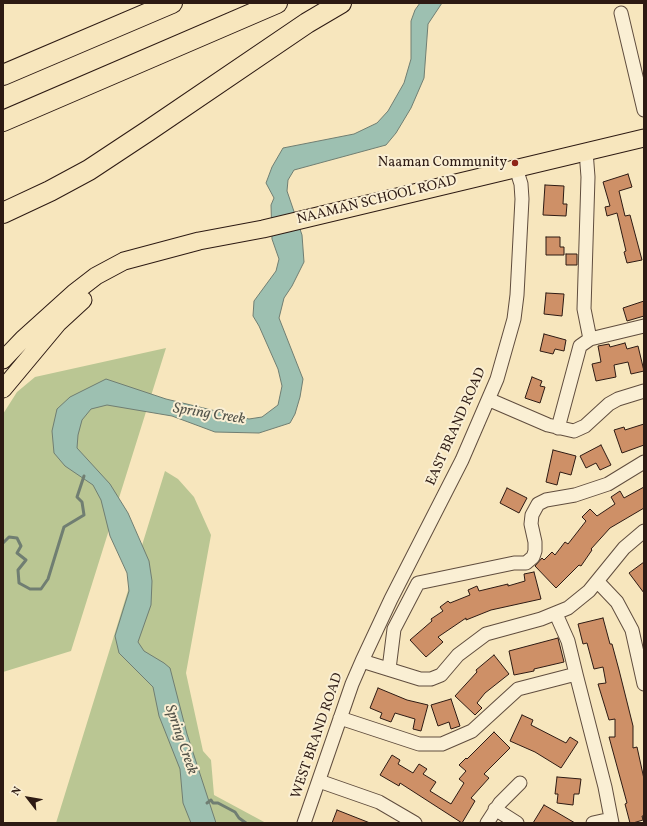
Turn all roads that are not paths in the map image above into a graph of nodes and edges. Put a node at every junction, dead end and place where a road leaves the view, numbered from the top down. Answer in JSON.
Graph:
{"nodes":[{"id":1,"x":172,"y":3,"type":"edge"},
{"id":2,"x":277,"y":3,"type":"edge"},
{"id":3,"x":341,"y":3,"type":"edge"},
{"id":4,"x":621,"y":13,"type":"dead end"},
{"id":5,"x":3,"y":75,"type":"edge"},
{"id":6,"x":644,"y":110,"type":"edge"},
{"id":7,"x":3,"y":121,"type":"edge"},
{"id":8,"x":644,"y":138,"type":"edge"},
{"id":9,"x":586,"y":151,"type":"junction"},
{"id":10,"x":516,"y":168,"type":"junction"},
{"id":11,"x":3,"y":213,"type":"edge"},
{"id":12,"x":157,"y":252,"type":"junction"},
{"id":13,"x":644,"y":326,"type":"edge"},
{"id":14,"x":590,"y":339,"type":"junction"},
{"id":15,"x":3,"y":360,"type":"edge"},
{"id":16,"x":3,"y":389,"type":"edge"},
{"id":17,"x":644,"y":391,"type":"edge"},
{"id":18,"x":490,"y":400,"type":"junction"},
{"id":19,"x":558,"y":428,"type":"junction"},
{"id":20,"x":644,"y":462,"type":"edge"},
{"id":21,"x":644,"y":531,"type":"edge"},
{"id":22,"x":598,"y":582,"type":"junction"},
{"id":23,"x":556,"y":614,"type":"junction"},
{"id":24,"x":362,"y":661,"type":"junction"},
{"id":25,"x":389,"y":669,"type":"junction"},
{"id":26,"x":576,"y":674,"type":"junction"},
{"id":27,"x":644,"y":684,"type":"edge"},
{"id":28,"x":340,"y":718,"type":"junction"},
{"id":29,"x":319,"y":782,"type":"junction"},
{"id":30,"x":520,"y":783,"type":"dead end"},
{"id":31,"x":495,"y":809,"type":"junction"},
{"id":32,"x":611,"y":821,"type":"edge"},
{"id":33,"x":304,"y":823,"type":"edge"},
{"id":34,"x":415,"y":823,"type":"edge"},
{"id":35,"x":487,"y":823,"type":"edge"},
{"id":36,"x":517,"y":823,"type":"edge"},
{"id":37,"x":593,"y":823,"type":"edge"}],
"edges":[{"from":1,"to":5,"type":"highway"},
{"from":2,"to":7,"type":"highway"},
{"from":3,"to":11,"type":"highway"},
{"from":4,"to":6,"type":"street"},
{"from":8,"to":9,"type":"main road","name":"NAAMAN SCHOOL ROAD"},
{"from":9,"to":10,"type":"main road","name":"NAAMAN SCHOOL ROAD"},
{"from":9,"to":14,"type":"street"},
{"from":10,"to":12,"type":"main road","name":"NAAMAN SCHOOL ROAD"},
{"from":10,"to":18,"type":"street","name":"EAST BRAND ROAD"},
{"from":12,"to":15,"type":"main road","name":"NAAMAN SCHOOL ROAD"},
{"from":12,"to":16,"type":"main road"},
{"from":13,"to":14,"type":"street"},
{"from":14,"to":19,"type":"street"},
{"from":17,"to":19,"type":"street"},
{"from":18,"to":19,"type":"street"},
{"from":18,"to":24,"type":"street","name":"EAST BRAND ROAD"},
{"from":20,"to":25,"type":"street"},
{"from":21,"to":22,"type":"street"},
{"from":22,"to":23,"type":"street"},
{"from":22,"to":27,"type":"street"},
{"from":23,"to":25,"type":"street"},
{"from":23,"to":26,"type":"street"},
{"from":24,"to":25,"type":"street"},
{"from":24,"to":28,"type":"street","name":"WEST BRAND ROAD"},
{"from":26,"to":28,"type":"street"},
{"from":26,"to":32,"type":"street"},
{"from":28,"to":29,"type":"street","name":"WEST BRAND ROAD"},
{"from":29,"to":33,"type":"street","name":"WEST BRAND ROAD"},
{"from":29,"to":34,"type":"street"},
{"from":30,"to":31,"type":"street"},
{"from":31,"to":35,"type":"street"},
{"from":31,"to":36,"type":"street"},
{"from":32,"to":37,"type":"street"}]}
